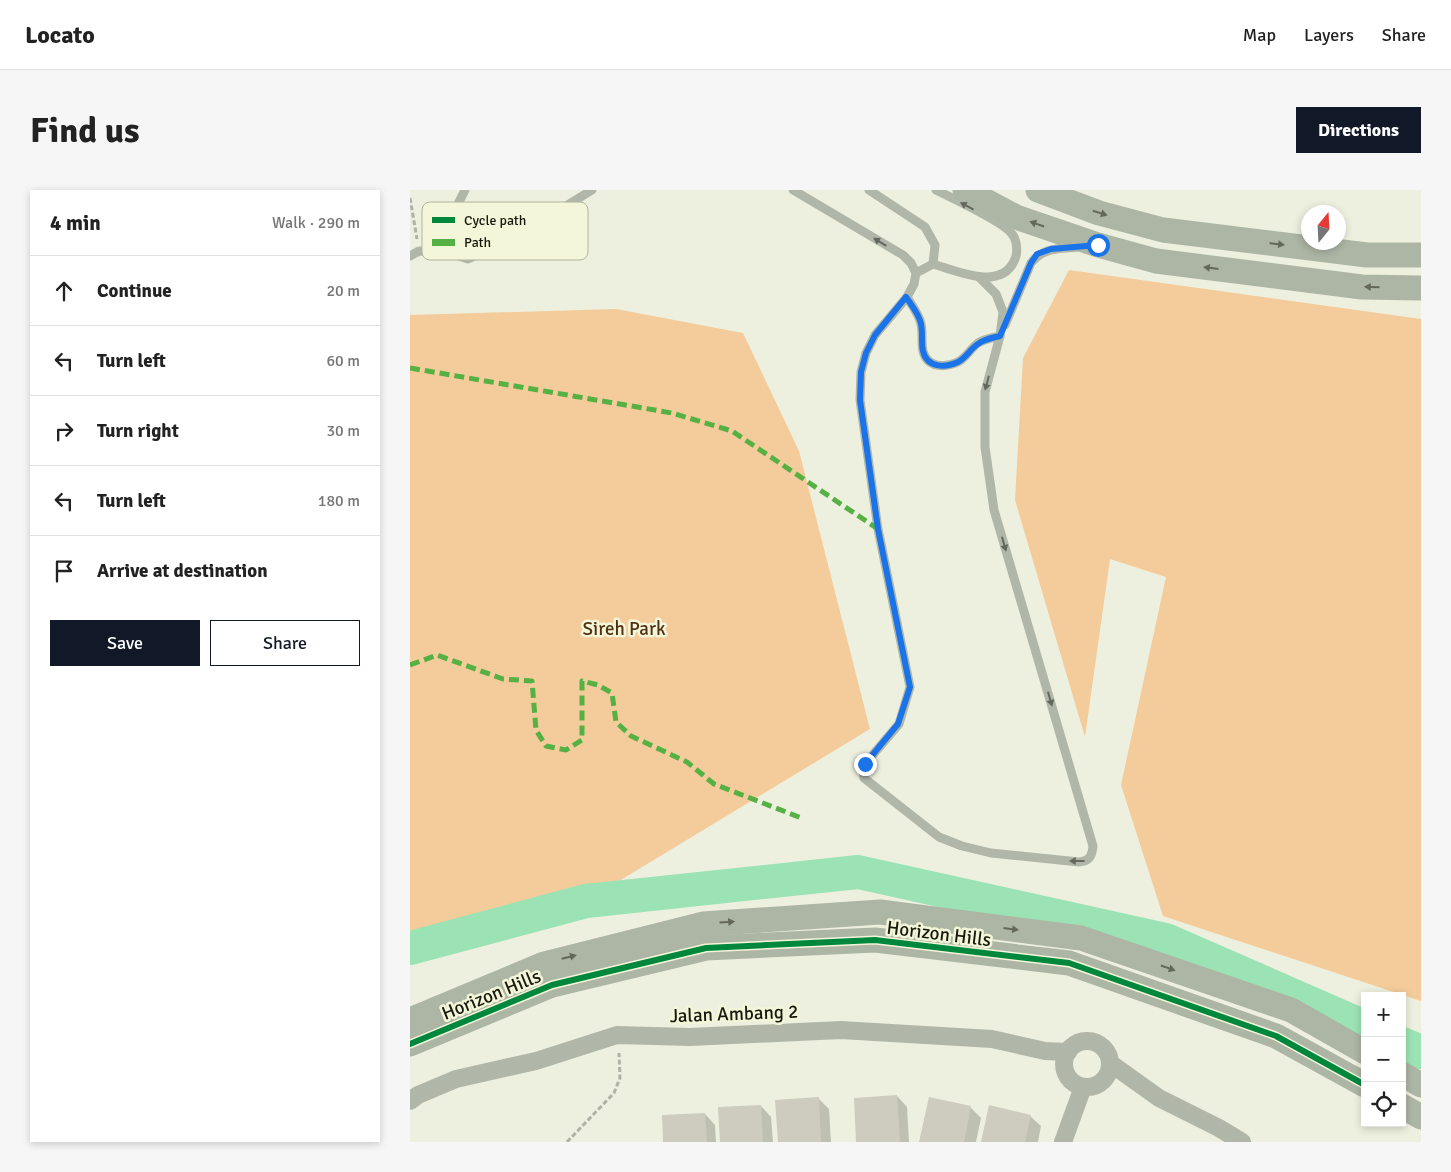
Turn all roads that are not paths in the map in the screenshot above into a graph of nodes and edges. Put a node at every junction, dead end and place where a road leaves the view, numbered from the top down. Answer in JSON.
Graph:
{"nodes":[{"id":1,"x":465,"y":190,"type":"edge"},
{"id":2,"x":592,"y":190,"type":"edge"},
{"id":3,"x":793,"y":190,"type":"edge"},
{"id":4,"x":869,"y":190,"type":"edge"},
{"id":5,"x":936,"y":190,"type":"edge"},
{"id":6,"x":965,"y":190,"type":"edge"},
{"id":7,"x":1038,"y":190,"type":"edge"},
{"id":8,"x":459,"y":202,"type":"edge"},
{"id":9,"x":573,"y":202,"type":"edge"},
{"id":10,"x":1098,"y":245,"type":"junction"},
{"id":11,"x":422,"y":251,"type":"edge"},
{"id":12,"x":1421,"y":255,"type":"edge"},
{"id":13,"x":410,"y":256,"type":"edge"},
{"id":14,"x":933,"y":264,"type":"junction"},
{"id":15,"x":916,"y":273,"type":"junction"},
{"id":16,"x":979,"y":277,"type":"junction"},
{"id":17,"x":1421,"y":288,"type":"edge"},
{"id":18,"x":906,"y":297,"type":"junction"},
{"id":19,"x":1000,"y":336,"type":"junction"},
{"id":20,"x":410,"y":1020,"type":"edge"},
{"id":21,"x":410,"y":1044,"type":"edge"},
{"id":22,"x":1361,"y":1050,"type":"edge"},
{"id":23,"x":1068,"y":1052,"type":"junction"},
{"id":24,"x":1110,"y":1064,"type":"junction"},
{"id":25,"x":1406,"y":1076,"type":"edge"},
{"id":26,"x":1361,"y":1084,"type":"edge"},
{"id":27,"x":1421,"y":1085,"type":"edge"},
{"id":28,"x":1083,"y":1087,"type":"junction"},
{"id":29,"x":410,"y":1101,"type":"edge"},
{"id":30,"x":1406,"y":1108,"type":"edge"},
{"id":31,"x":1421,"y":1117,"type":"edge"},
{"id":32,"x":1063,"y":1142,"type":"edge"},
{"id":33,"x":1242,"y":1142,"type":"edge"}],
"edges":[{"from":1,"to":8,"type":"lane"},
{"from":2,"to":9,"type":"lane"},
{"from":15,"to":3,"type":"lane","one_way":true},
{"from":4,"to":14,"type":"lane"},
{"from":16,"to":5,"type":"lane","one_way":true},
{"from":10,"to":6,"type":"street","one_way":true},
{"from":7,"to":12,"type":"street","one_way":true},
{"from":17,"to":10,"type":"street","one_way":true},
{"from":10,"to":19,"type":"lane"},
{"from":11,"to":13,"type":"lane"},
{"from":14,"to":15,"type":"lane"},
{"from":14,"to":16,"type":"lane"},
{"from":15,"to":18,"type":"lane"},
{"from":16,"to":19,"type":"lane"},
{"from":18,"to":19,"type":"lane"},
{"from":19,"to":18,"type":"lane","one_way":true},
{"from":20,"to":22,"type":"street","name":"Horizon Hills","one_way":true},
{"from":21,"to":26,"type":"street","name":"Horizon Hills"},
{"from":23,"to":24,"type":"street"},
{"from":23,"to":28,"type":"street"},
{"from":23,"to":29,"type":"street","name":"Jalan Ambang 2"},
{"from":24,"to":28,"type":"street"},
{"from":24,"to":33,"type":"street"},
{"from":25,"to":27,"type":"street"},
{"from":28,"to":32,"type":"street"},
{"from":30,"to":31,"type":"street"}]}
